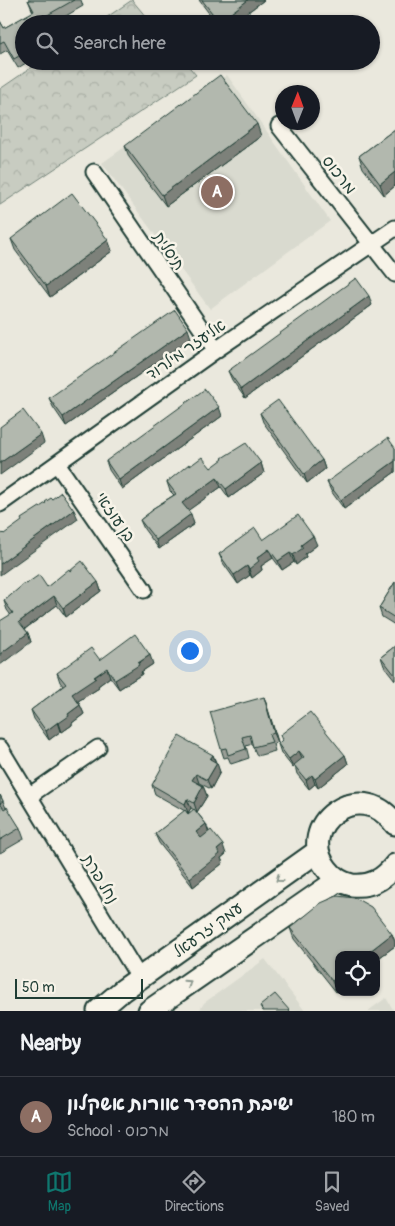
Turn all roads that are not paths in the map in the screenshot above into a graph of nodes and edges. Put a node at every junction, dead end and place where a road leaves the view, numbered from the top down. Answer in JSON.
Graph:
{"nodes":[{"id":1,"x":282,"y":130,"type":"edge"},
{"id":2,"x":94,"y":172,"type":"dead end"},
{"id":3,"x":395,"y":228,"type":"edge"},
{"id":4,"x":370,"y":245,"type":"junction"},
{"id":5,"x":395,"y":274,"type":"edge"},
{"id":6,"x":216,"y":350,"type":"junction"},
{"id":7,"x":58,"y":464,"type":"junction"},
{"id":8,"x":0,"y":504,"type":"edge"},
{"id":9,"x":144,"y":590,"type":"dead end"},
{"id":10,"x":0,"y":748,"type":"edge"},
{"id":11,"x":98,"y":748,"type":"dead end"},
{"id":12,"x":30,"y":796,"type":"junction"},
{"id":13,"x":387,"y":802,"type":"edge"},
{"id":14,"x":395,"y":824,"type":"edge"},
{"id":15,"x":318,"y":851,"type":"junction"},
{"id":16,"x":393,"y":873,"type":"edge"},
{"id":17,"x":338,"y":880,"type":"junction"},
{"id":18,"x":140,"y":979,"type":"junction"},
{"id":19,"x":153,"y":1010,"type":"edge"},
{"id":20,"x":98,"y":1011,"type":"edge"}],
"edges":[{"from":1,"to":4,"type":"street","name":"מרכוס"},
{"from":2,"to":6,"type":"street","name":"תיסלית"},
{"from":3,"to":4,"type":"street","name":"אליעזר מילרוד"},
{"from":4,"to":5,"type":"street","name":"מרכוס"},
{"from":4,"to":6,"type":"street","name":"אליעזר מילרוד"},
{"from":6,"to":7,"type":"street","name":"אליעזר מילרוד"},
{"from":7,"to":8,"type":"street","name":"אליעזר מילרוד"},
{"from":7,"to":9,"type":"street","name":"בן עוזאי"},
{"from":10,"to":12,"type":"street","name":"נחל פרת"},
{"from":11,"to":12,"type":"street"},
{"from":12,"to":18,"type":"street","name":"נחל פרת"},
{"from":13,"to":14,"type":"main road"},
{"from":13,"to":15,"type":"main road"},
{"from":15,"to":17,"type":"main road"},
{"from":15,"to":18,"type":"main road","name":"עמק יזרעאל","one_way":true},
{"from":16,"to":17,"type":"main road"},
{"from":19,"to":17,"type":"main road","name":"עמק יזרעאל","one_way":true},
{"from":18,"to":20,"type":"main road","name":"עמק יזרעאל"}]}
